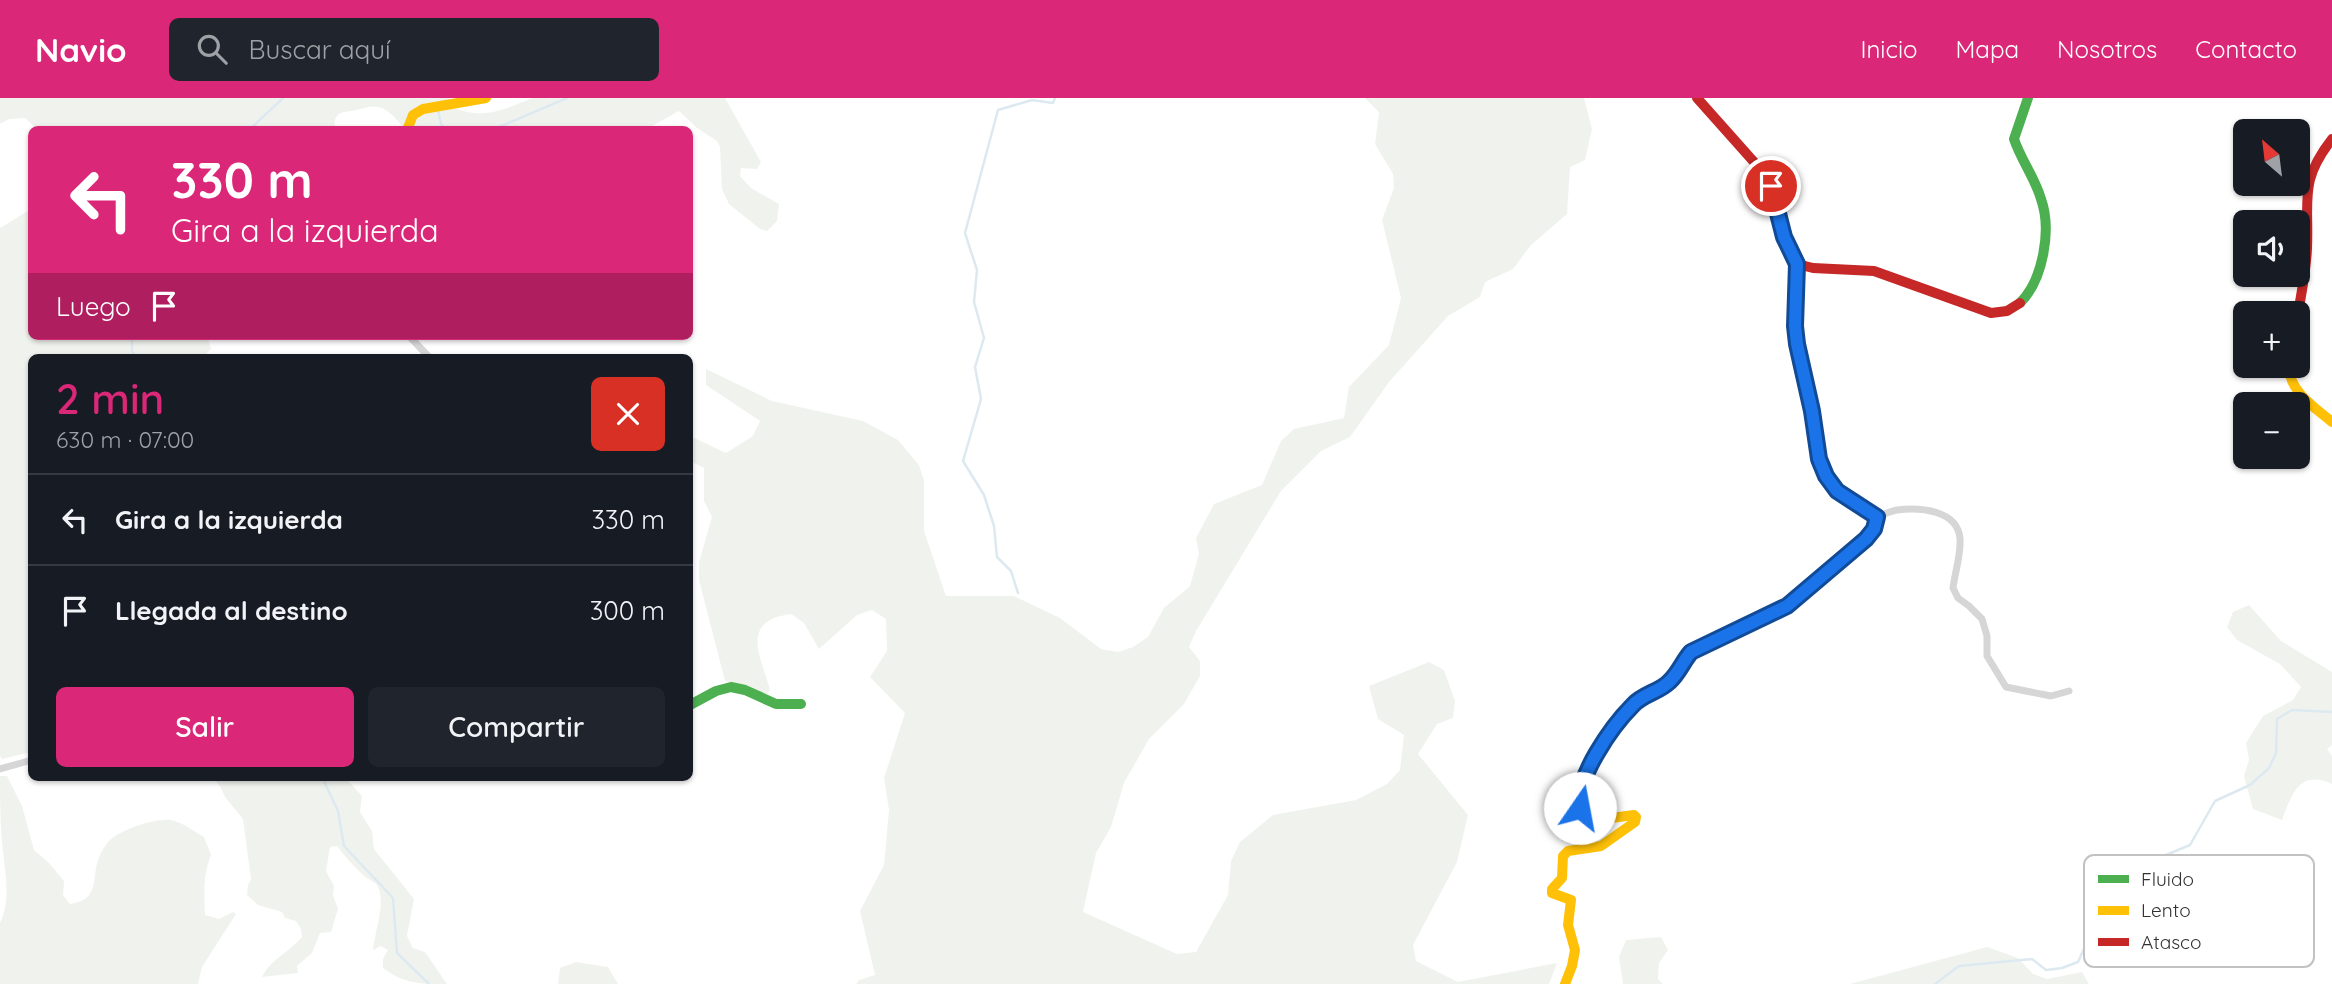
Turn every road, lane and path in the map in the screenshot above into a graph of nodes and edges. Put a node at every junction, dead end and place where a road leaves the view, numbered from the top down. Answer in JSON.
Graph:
{"nodes":[{"id":1,"x":486,"y":98,"type":"edge"},
{"id":2,"x":1697,"y":98,"type":"edge"},
{"id":3,"x":2028,"y":98,"type":"edge"},
{"id":4,"x":409,"y":126,"type":"edge"},
{"id":5,"x":2332,"y":139,"type":"edge"},
{"id":6,"x":1797,"y":264,"type":"junction"},
{"id":7,"x":2300,"y":301,"type":"edge"},
{"id":8,"x":413,"y":340,"type":"edge"},
{"id":9,"x":426,"y":354,"type":"edge"},
{"id":10,"x":2290,"y":378,"type":"edge"},
{"id":11,"x":2332,"y":422,"type":"edge"},
{"id":12,"x":1877,"y":517,"type":"junction"},
{"id":13,"x":2069,"y":691,"type":"dead end"},
{"id":14,"x":693,"y":703,"type":"edge"},
{"id":15,"x":801,"y":704,"type":"dead end"},
{"id":16,"x":28,"y":761,"type":"edge"},
{"id":17,"x":0,"y":769,"type":"edge"},
{"id":18,"x":1565,"y":984,"type":"edge"}],
"edges":[{"from":1,"to":4,"type":"street"},
{"from":2,"to":6,"type":"street"},
{"from":3,"to":6,"type":"street"},
{"from":5,"to":7,"type":"street"},
{"from":6,"to":12,"type":"street"},
{"from":8,"to":9,"type":"street"},
{"from":10,"to":11,"type":"street"},
{"from":12,"to":13,"type":"street"},
{"from":12,"to":18,"type":"street"},
{"from":14,"to":15,"type":"street"},
{"from":16,"to":17,"type":"street"}]}
